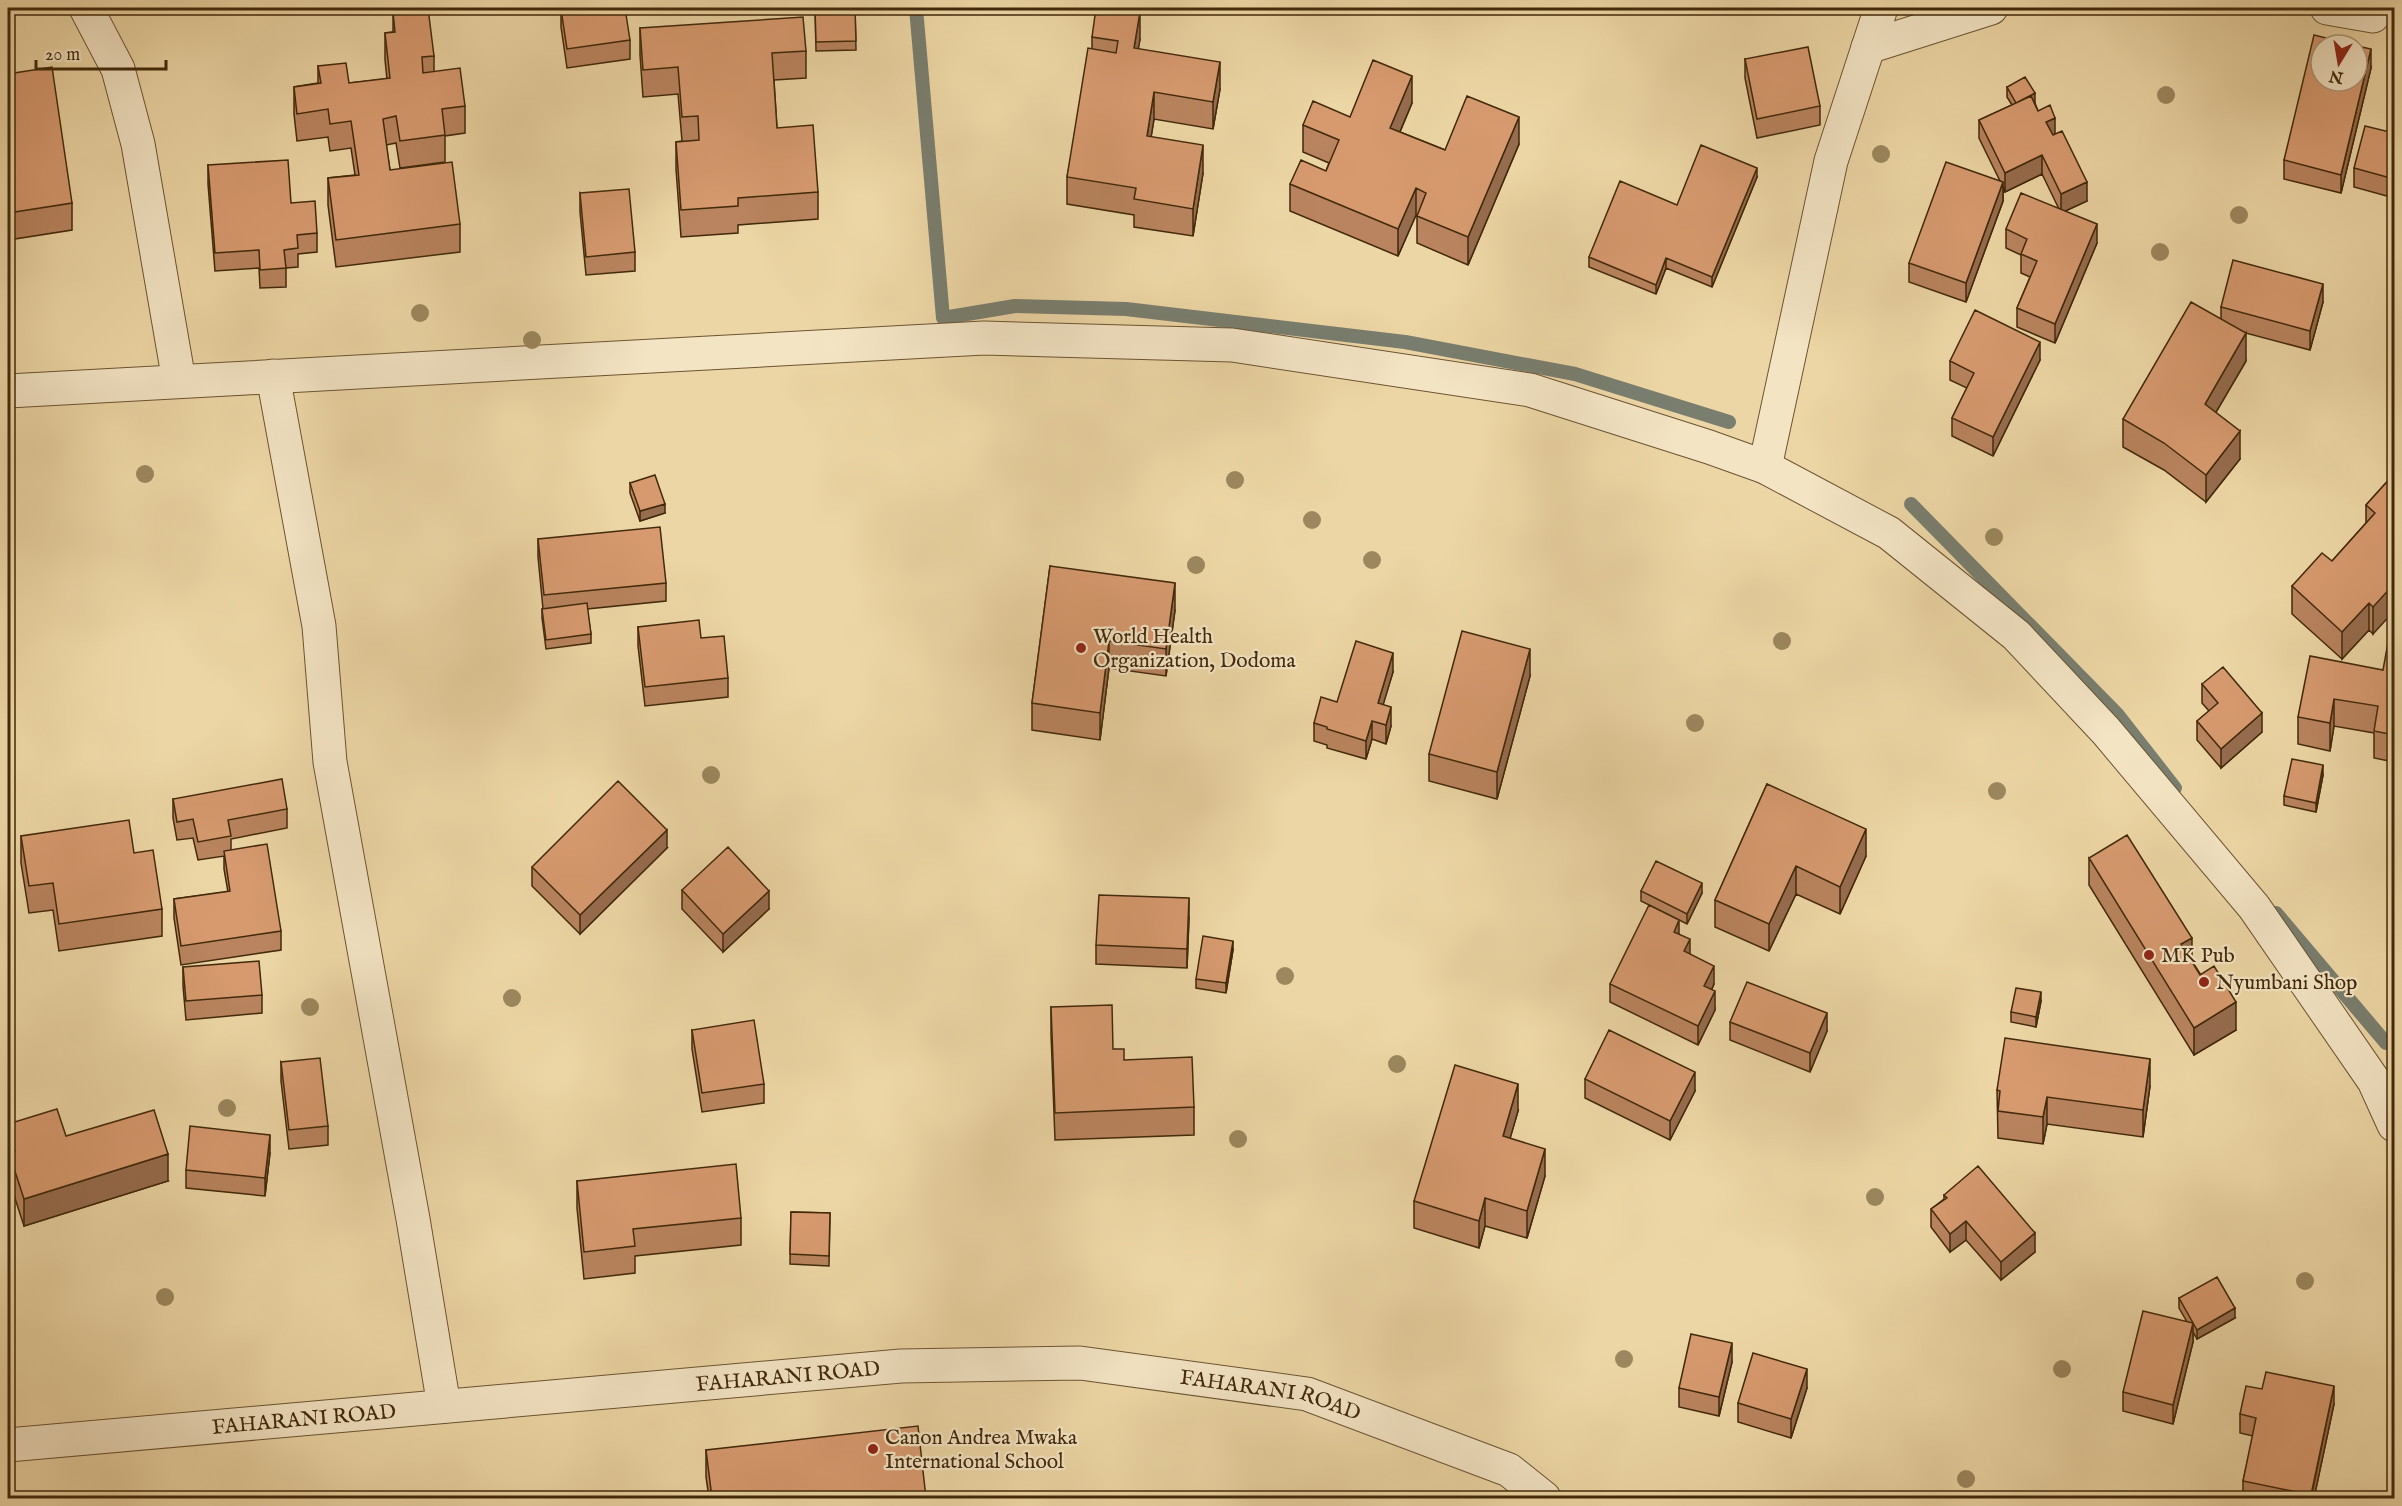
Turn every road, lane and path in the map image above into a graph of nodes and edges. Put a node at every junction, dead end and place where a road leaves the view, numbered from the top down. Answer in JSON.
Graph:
{"nodes":[{"id":1,"x":86,"y":8,"type":"edge"},
{"id":2,"x":1881,"y":8,"type":"edge"},
{"id":3,"x":1991,"y":8,"type":"edge"},
{"id":4,"x":2327,"y":8,"type":"edge"},
{"id":5,"x":2373,"y":16,"type":"dead end"},
{"id":6,"x":1868,"y":47,"type":"junction"},
{"id":7,"x":273,"y":376,"type":"junction"},
{"id":8,"x":179,"y":381,"type":"junction"},
{"id":9,"x":8,"y":391,"type":"edge"},
{"id":10,"x":1765,"y":467,"type":"junction"},
{"id":11,"x":2384,"y":1077,"type":"edge"},
{"id":12,"x":2394,"y":1125,"type":"edge"},
{"id":13,"x":444,"y":1406,"type":"junction"},
{"id":14,"x":8,"y":1445,"type":"edge"},
{"id":15,"x":1544,"y":1498,"type":"edge"}],
"edges":[{"from":1,"to":8,"type":"street"},
{"from":2,"to":6,"type":"street"},
{"from":3,"to":6,"type":"street"},
{"from":4,"to":5,"type":"street"},
{"from":6,"to":10,"type":"street"},
{"from":7,"to":8,"type":"street"},
{"from":7,"to":10,"type":"street"},
{"from":7,"to":13,"type":"street"},
{"from":8,"to":9,"type":"street"},
{"from":10,"to":11,"type":"street"},
{"from":11,"to":12,"type":"street"},
{"from":13,"to":14,"type":"street","name":"FAHARANI ROAD"},
{"from":13,"to":15,"type":"street","name":"FAHARANI ROAD"}]}
